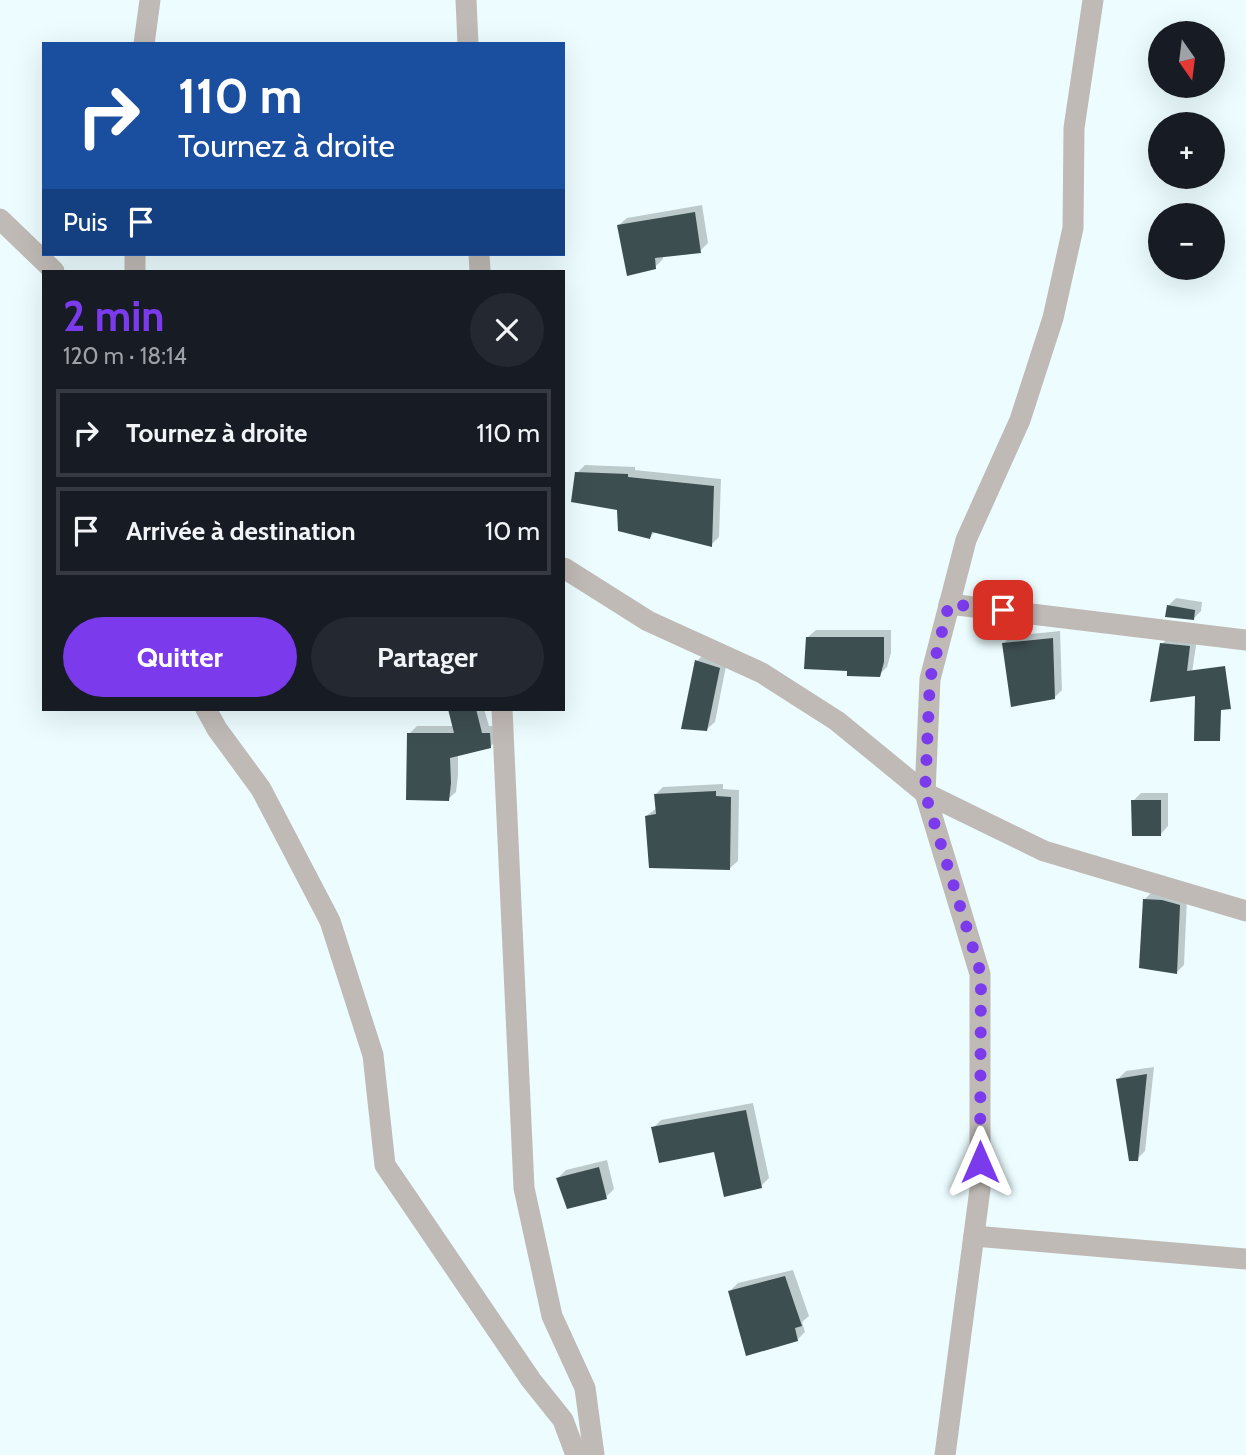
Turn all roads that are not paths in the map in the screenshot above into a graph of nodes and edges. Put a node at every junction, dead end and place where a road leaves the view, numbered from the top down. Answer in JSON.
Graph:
{"nodes":[{"id":1,"x":150,"y":0,"type":"edge"},
{"id":2,"x":466,"y":0,"type":"edge"},
{"id":3,"x":1093,"y":0,"type":"edge"},
{"id":4,"x":144,"y":42,"type":"edge"},
{"id":5,"x":468,"y":42,"type":"edge"},
{"id":6,"x":0,"y":219,"type":"edge"},
{"id":7,"x":53,"y":270,"type":"edge"},
{"id":8,"x":565,"y":569,"type":"edge"},
{"id":9,"x":949,"y":604,"type":"junction"},
{"id":10,"x":1246,"y":640,"type":"edge"},
{"id":11,"x":206,"y":711,"type":"edge"},
{"id":12,"x":502,"y":711,"type":"edge"},
{"id":13,"x":925,"y":793,"type":"junction"},
{"id":14,"x":1246,"y":911,"type":"edge"},
{"id":15,"x":974,"y":1236,"type":"junction"},
{"id":16,"x":1246,"y":1259,"type":"edge"},
{"id":17,"x":576,"y":1455,"type":"edge"},
{"id":18,"x":594,"y":1455,"type":"edge"},
{"id":19,"x":945,"y":1455,"type":"edge"}],
"edges":[{"from":1,"to":4,"type":"street"},
{"from":2,"to":5,"type":"street"},
{"from":3,"to":9,"type":"street"},
{"from":6,"to":7,"type":"street"},
{"from":8,"to":13,"type":"street"},
{"from":9,"to":10,"type":"street"},
{"from":9,"to":13,"type":"street"},
{"from":11,"to":17,"type":"street"},
{"from":12,"to":18,"type":"street"},
{"from":13,"to":14,"type":"street"},
{"from":13,"to":15,"type":"street"},
{"from":15,"to":16,"type":"street"},
{"from":15,"to":19,"type":"street"}]}
